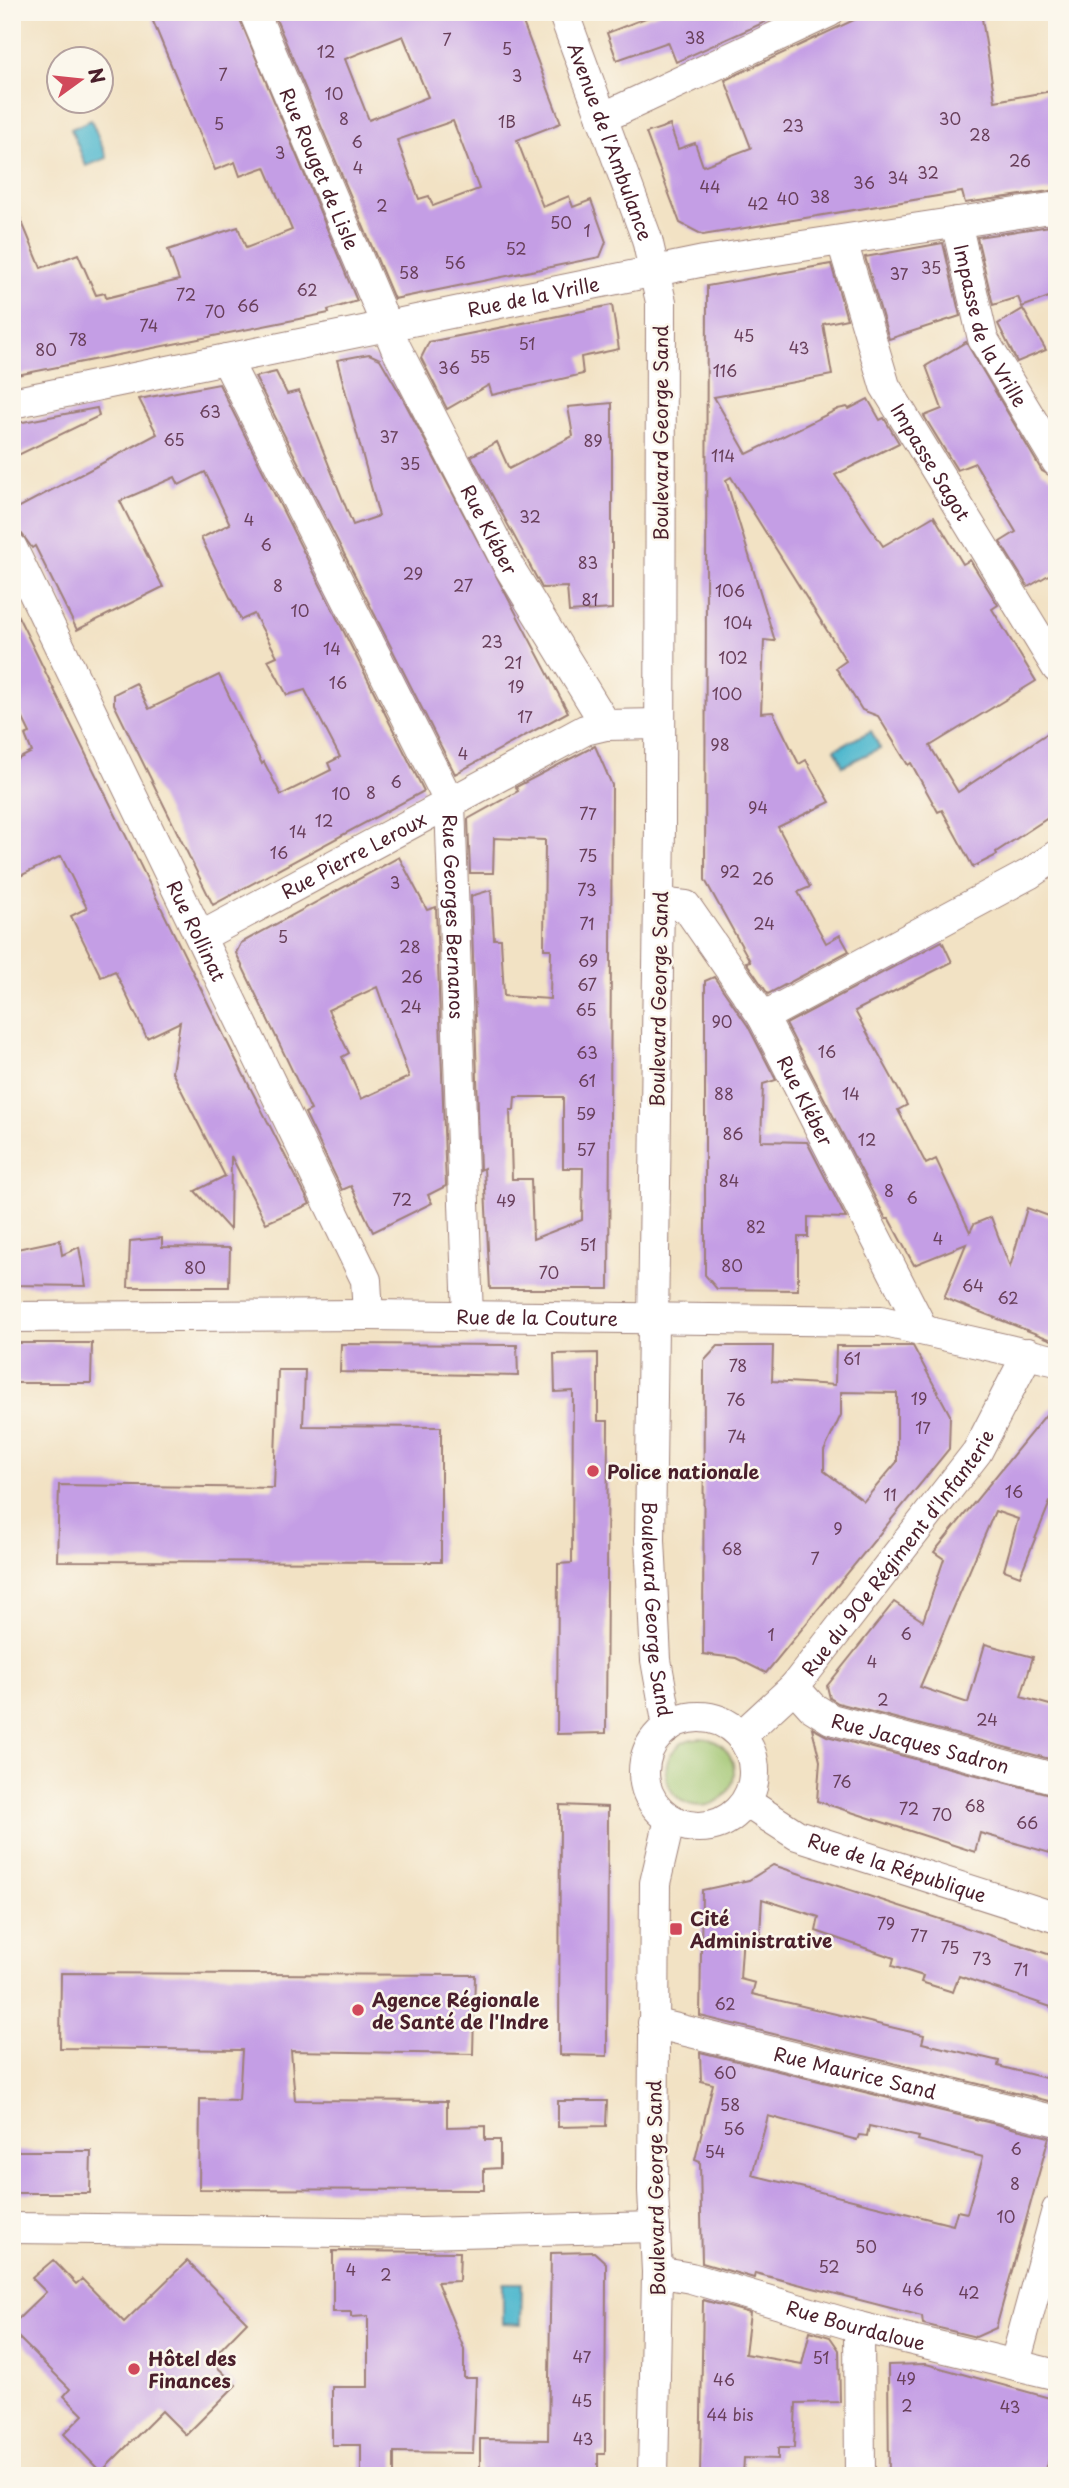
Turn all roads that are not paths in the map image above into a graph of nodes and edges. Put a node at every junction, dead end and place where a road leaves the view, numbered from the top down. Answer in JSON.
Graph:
{"nodes":[{"id":1,"x":254,"y":12,"type":"edge"},
{"id":2,"x":562,"y":12,"type":"edge"},
{"id":3,"x":829,"y":12,"type":"edge"},
{"id":4,"x":794,"y":19,"type":"edge"},
{"id":5,"x":602,"y":118,"type":"junction"},
{"id":6,"x":1057,"y":206,"type":"edge"},
{"id":7,"x":956,"y":222,"type":"junction"},
{"id":8,"x":842,"y":241,"type":"junction"},
{"id":9,"x":654,"y":272,"type":"junction"},
{"id":10,"x":386,"y":325,"type":"junction"},
{"id":11,"x":226,"y":359,"type":"junction"},
{"id":12,"x":12,"y":403,"type":"edge"},
{"id":13,"x":1057,"y":462,"type":"edge"},
{"id":14,"x":12,"y":548,"type":"edge"},
{"id":15,"x":1057,"y":668,"type":"edge"},
{"id":16,"x":659,"y":724,"type":"junction"},
{"id":17,"x":606,"y":725,"type":"junction"},
{"id":18,"x":450,"y":803,"type":"junction"},
{"id":19,"x":1057,"y":855,"type":"edge"},
{"id":20,"x":659,"y":904,"type":"junction"},
{"id":21,"x":202,"y":936,"type":"junction"},
{"id":22,"x":763,"y":1017,"type":"junction"},
{"id":23,"x":368,"y":1315,"type":"junction"},
{"id":24,"x":12,"y":1317,"type":"edge"},
{"id":25,"x":468,"y":1317,"type":"junction"},
{"id":26,"x":654,"y":1320,"type":"junction"},
{"id":27,"x":922,"y":1328,"type":"junction"},
{"id":28,"x":1028,"y":1353,"type":"junction"},
{"id":29,"x":1057,"y":1361,"type":"edge"},
{"id":30,"x":794,"y":1687,"type":"junction"},
{"id":31,"x":668,"y":1727,"type":"junction"},
{"id":32,"x":741,"y":1736,"type":"junction"},
{"id":33,"x":1057,"y":1779,"type":"edge"},
{"id":34,"x":746,"y":1802,"type":"junction"},
{"id":35,"x":670,"y":1819,"type":"junction"},
{"id":36,"x":1057,"y":1918,"type":"edge"},
{"id":37,"x":653,"y":2023,"type":"junction"},
{"id":38,"x":1057,"y":2121,"type":"edge"},
{"id":39,"x":1057,"y":2210,"type":"edge"},
{"id":40,"x":655,"y":2227,"type":"junction"},
{"id":41,"x":12,"y":2228,"type":"edge"},
{"id":42,"x":657,"y":2272,"type":"junction"},
{"id":43,"x":859,"y":2327,"type":"junction"},
{"id":44,"x":1015,"y":2364,"type":"junction"},
{"id":45,"x":1057,"y":2375,"type":"edge"},
{"id":46,"x":653,"y":2476,"type":"edge"},
{"id":47,"x":860,"y":2476,"type":"edge"}],
"edges":[{"from":1,"to":10,"type":"street","name":"Rue Rouget de Lisle"},
{"from":2,"to":5,"type":"street","name":"Avenue de l'Ambulance"},
{"from":3,"to":4,"type":"street"},
{"from":4,"to":5,"type":"street"},
{"from":5,"to":9,"type":"street","name":"Avenue de l'Ambulance"},
{"from":6,"to":7,"type":"street","name":"Rue de la Vrille"},
{"from":7,"to":8,"type":"street","name":"Rue de la Vrille"},
{"from":7,"to":13,"type":"street","name":"Impasse de la Vrille"},
{"from":8,"to":9,"type":"street","name":"Rue de la Vrille"},
{"from":8,"to":15,"type":"street","name":"Impasse Sagot"},
{"from":9,"to":10,"type":"street","name":"Rue de la Vrille"},
{"from":9,"to":16,"type":"street","name":"Boulevard George Sand"},
{"from":10,"to":11,"type":"street","name":"Rue de la Vrille"},
{"from":10,"to":17,"type":"street","name":"Rue Kléber"},
{"from":11,"to":12,"type":"street","name":"Rue de la Vrille"},
{"from":11,"to":18,"type":"street","name":"Rue Georges Bernanos"},
{"from":14,"to":21,"type":"street","name":"Rue Rollinat"},
{"from":16,"to":17,"type":"street","name":"Rue Pierre Leroux"},
{"from":16,"to":20,"type":"street","name":"Boulevard George Sand"},
{"from":17,"to":18,"type":"street","name":"Rue Pierre Leroux"},
{"from":18,"to":21,"type":"street","name":"Rue Pierre Leroux"},
{"from":18,"to":25,"type":"street","name":"Rue Georges Bernanos"},
{"from":19,"to":22,"type":"street"},
{"from":20,"to":22,"type":"street","name":"Rue Kléber"},
{"from":20,"to":26,"type":"street","name":"Boulevard George Sand"},
{"from":21,"to":23,"type":"street","name":"Rue Rollinat"},
{"from":22,"to":27,"type":"street","name":"Rue Kléber"},
{"from":23,"to":24,"type":"street","name":"Rue de la Couture"},
{"from":23,"to":25,"type":"street","name":"Rue de la Couture"},
{"from":25,"to":26,"type":"street","name":"Rue de la Couture"},
{"from":26,"to":27,"type":"street","name":"Rue de la Couture"},
{"from":26,"to":31,"type":"street","name":"Boulevard George Sand"},
{"from":27,"to":28,"type":"street","name":"Rue de la Couture"},
{"from":28,"to":29,"type":"street","name":"Rue de la Couture"},
{"from":28,"to":30,"type":"street","name":"Rue du 90e Régiment d'Infanterie"},
{"from":30,"to":32,"type":"street","name":"Rue du 90e Régiment d'Infanterie"},
{"from":30,"to":33,"type":"street","name":"Rue Jacques Sadron"},
{"from":31,"to":32,"type":"street"},
{"from":31,"to":35,"type":"street"},
{"from":32,"to":34,"type":"street"},
{"from":34,"to":35,"type":"street"},
{"from":34,"to":36,"type":"street","name":"Rue de la République"},
{"from":35,"to":37,"type":"street","name":"Boulevard George Sand"},
{"from":37,"to":38,"type":"street","name":"Rue Maurice Sand"},
{"from":37,"to":40,"type":"street","name":"Boulevard George Sand"},
{"from":39,"to":44,"type":"street"},
{"from":40,"to":41,"type":"street"},
{"from":40,"to":42,"type":"street","name":"Boulevard George Sand"},
{"from":42,"to":43,"type":"street","name":"Rue Bourdaloue"},
{"from":42,"to":46,"type":"street","name":"Boulevard George Sand"},
{"from":43,"to":44,"type":"street","name":"Rue Bourdaloue"},
{"from":43,"to":47,"type":"street"},
{"from":44,"to":45,"type":"street","name":"Rue Bourdaloue"}]}
